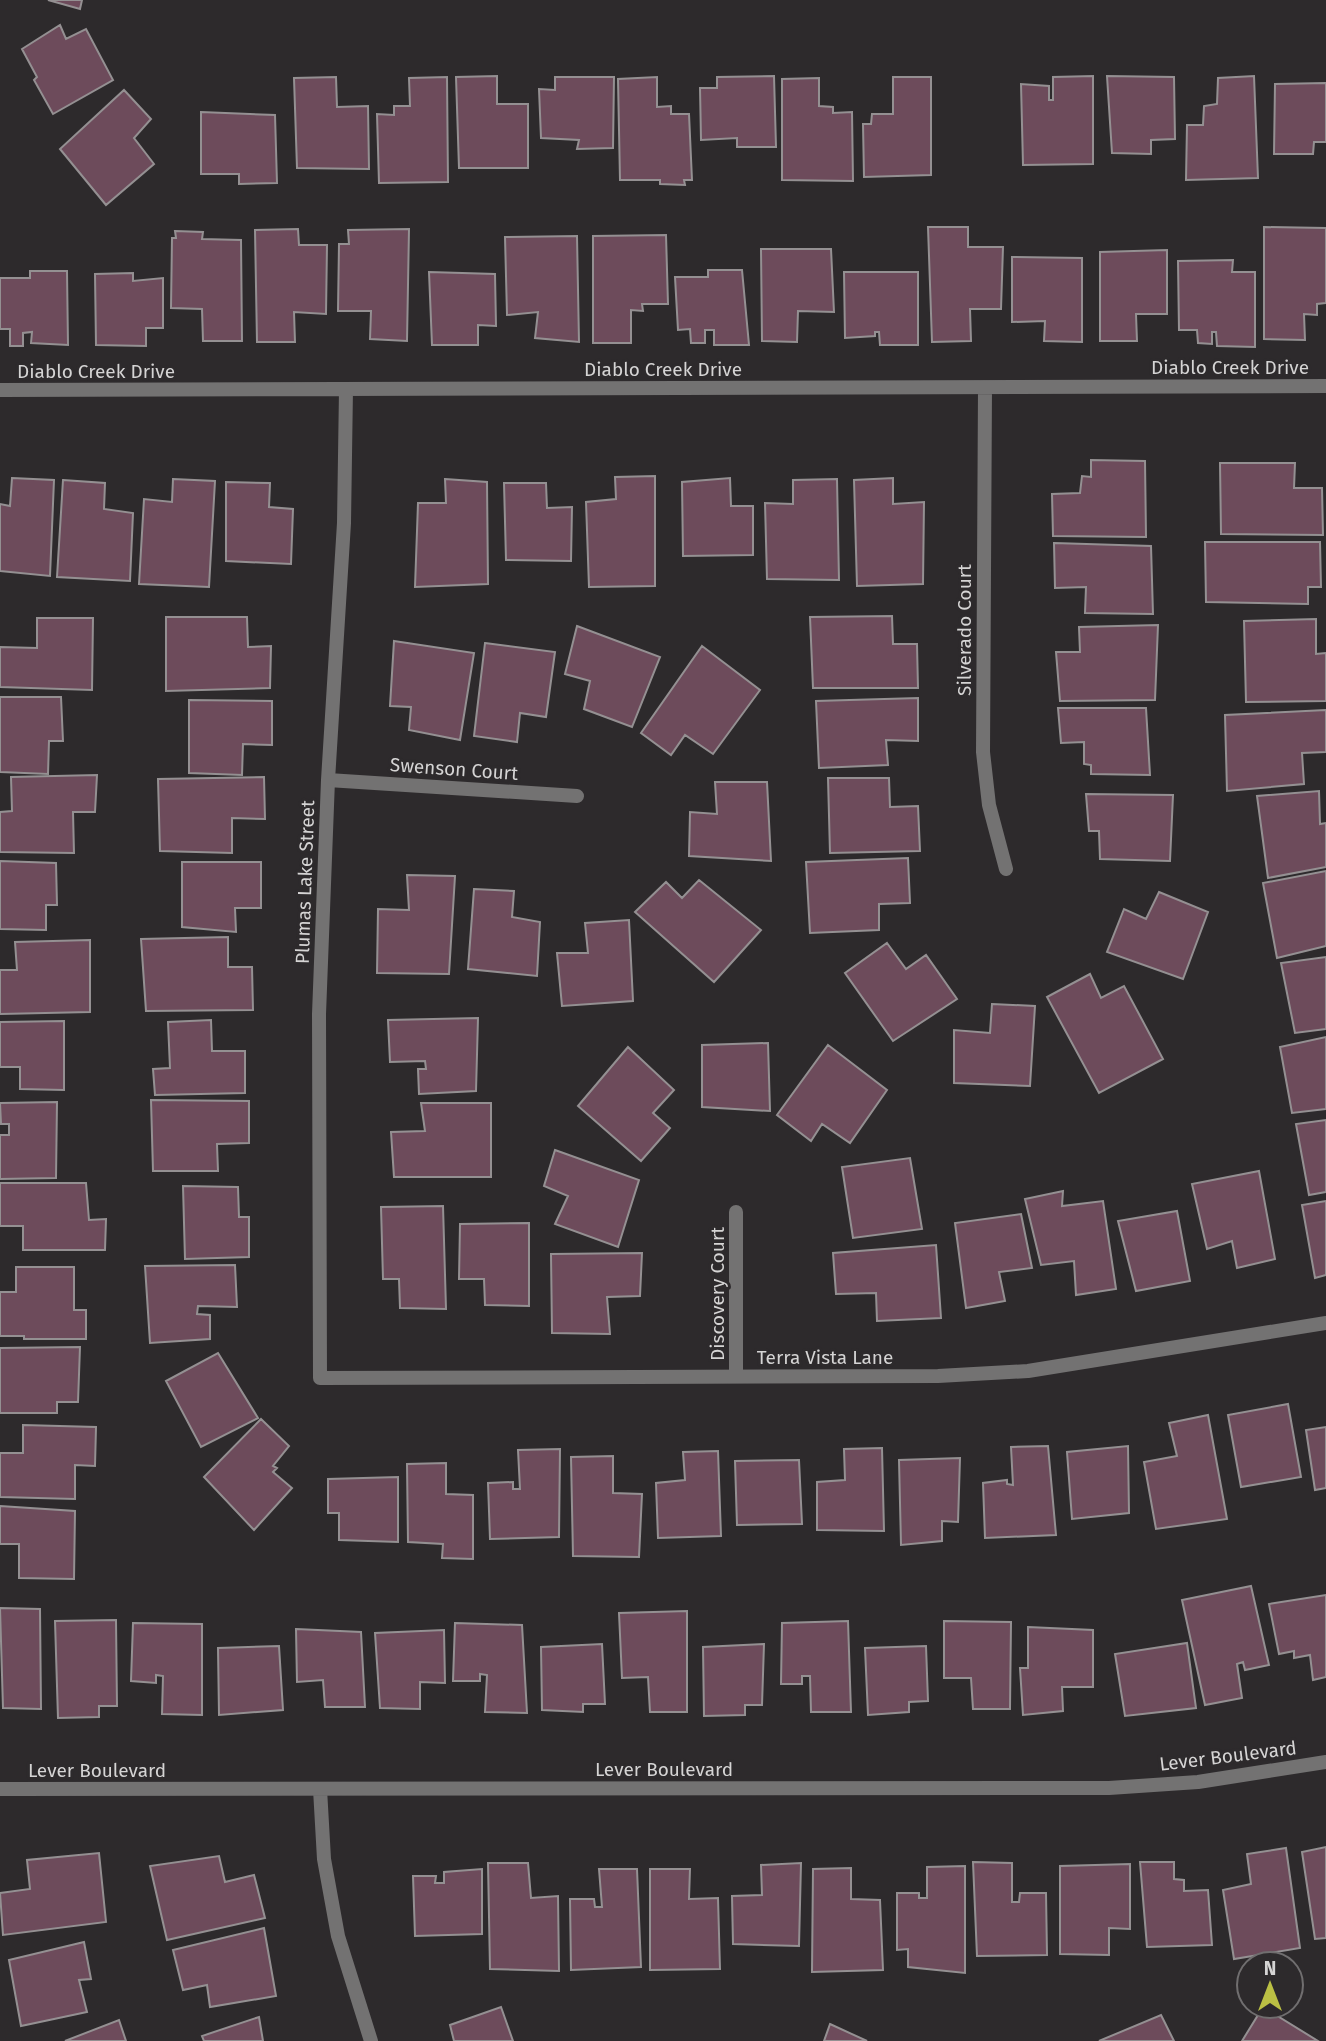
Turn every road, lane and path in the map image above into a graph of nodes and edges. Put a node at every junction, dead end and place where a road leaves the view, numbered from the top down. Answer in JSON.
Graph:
{"nodes":[{"id":1,"x":1326,"y":386,"type":"edge"},
{"id":2,"x":985,"y":388,"type":"junction"},
{"id":3,"x":345,"y":389,"type":"junction"},
{"id":4,"x":0,"y":390,"type":"edge"},
{"id":5,"x":328,"y":780,"type":"junction"},
{"id":6,"x":577,"y":796,"type":"dead end"},
{"id":7,"x":1006,"y":869,"type":"dead end"},
{"id":8,"x":736,"y":1212,"type":"dead end"},
{"id":9,"x":1326,"y":1323,"type":"edge"},
{"id":10,"x":736,"y":1376,"type":"junction"},
{"id":11,"x":320,"y":1378,"type":"joint"},
{"id":12,"x":1326,"y":1762,"type":"edge"},
{"id":13,"x":0,"y":1789,"type":"edge"},
{"id":14,"x":320,"y":1789,"type":"junction"},
{"id":15,"x":371,"y":2041,"type":"edge"}],
"edges":[{"from":1,"to":2,"type":"street","name":"Diablo Creek Drive"},
{"from":2,"to":3,"type":"street","name":"Diablo Creek Drive"},
{"from":2,"to":7,"type":"street","name":"Silverado Court"},
{"from":3,"to":4,"type":"street","name":"Diablo Creek Drive"},
{"from":3,"to":5,"type":"street","name":"Plumas Lake Street"},
{"from":5,"to":6,"type":"street","name":"Swenson Court"},
{"from":5,"to":11,"type":"street","name":"Plumas Lake Street"},
{"from":8,"to":10,"type":"street","name":"Discovery Court"},
{"from":9,"to":10,"type":"street","name":"Terra Vista Lane"},
{"from":10,"to":11,"type":"street","name":"Terra Vista Lane"},
{"from":12,"to":14,"type":"street","name":"Lever Boulevard"},
{"from":13,"to":14,"type":"street","name":"Lever Boulevard"},
{"from":14,"to":15,"type":"street"}]}
